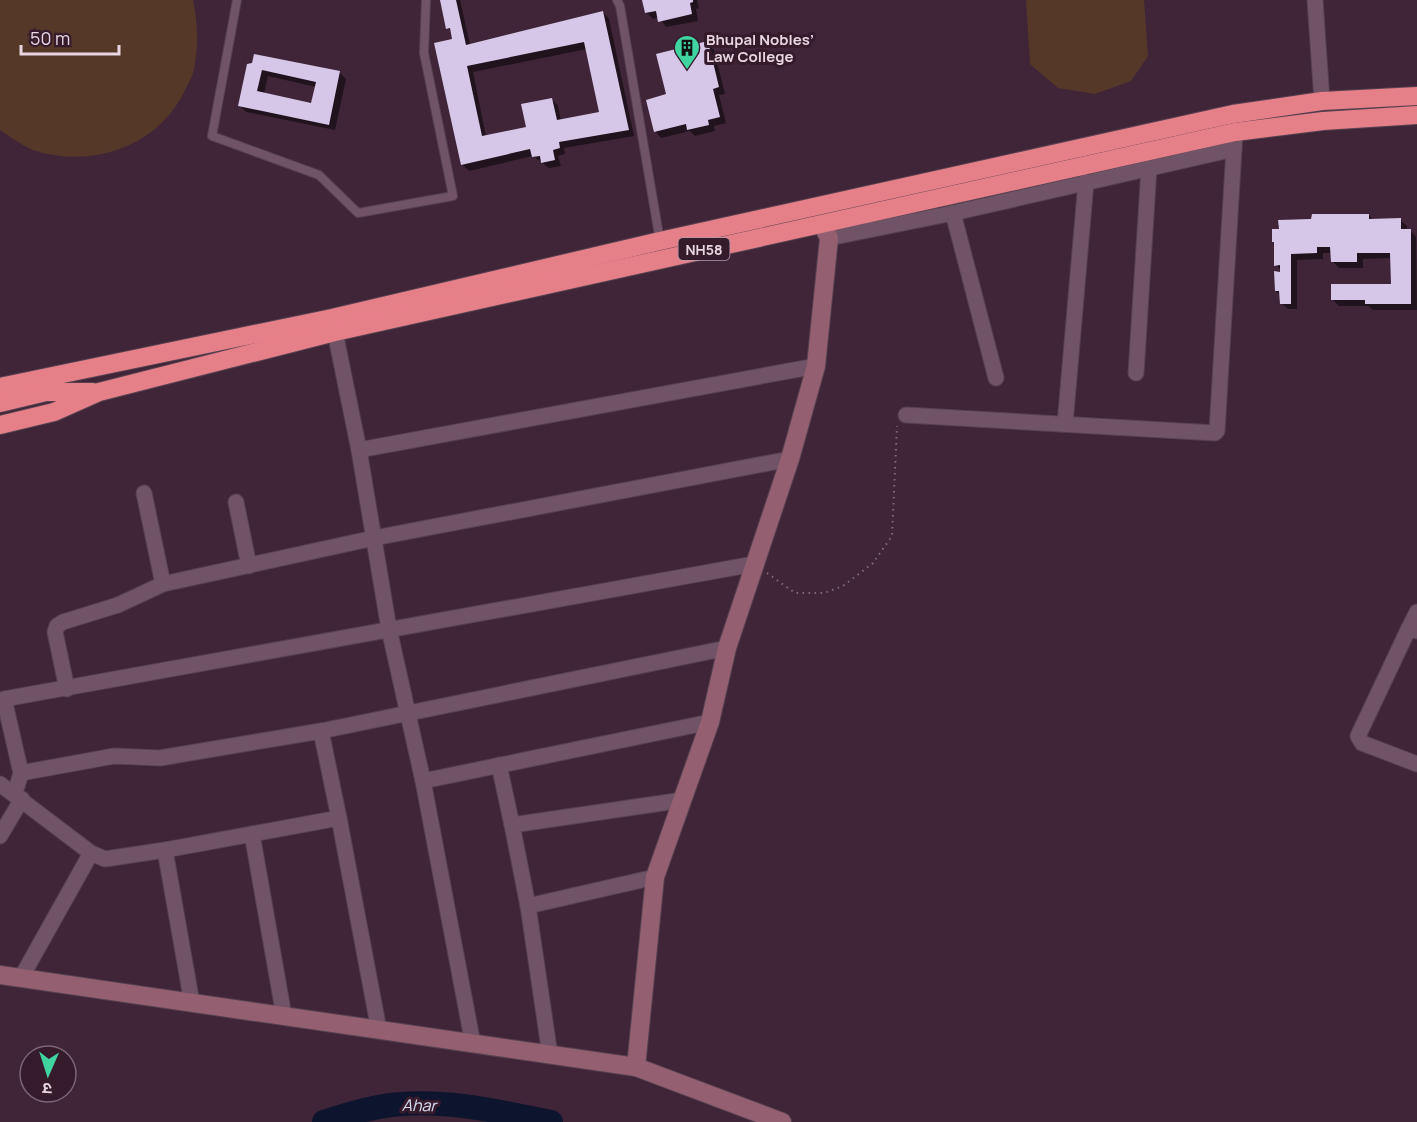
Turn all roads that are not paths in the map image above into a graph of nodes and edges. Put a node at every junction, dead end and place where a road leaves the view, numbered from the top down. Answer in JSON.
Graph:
{"nodes":[{"id":1,"x":237,"y":0,"type":"edge"},
{"id":2,"x":426,"y":0,"type":"edge"},
{"id":3,"x":617,"y":0,"type":"edge"},
{"id":4,"x":1315,"y":0,"type":"edge"},
{"id":5,"x":1417,"y":96,"type":"edge"},
{"id":6,"x":1322,"y":101,"type":"junction"},
{"id":7,"x":1417,"y":115,"type":"edge"},
{"id":8,"x":1234,"y":140,"type":"junction"},
{"id":9,"x":1149,"y":168,"type":"junction"},
{"id":10,"x":1086,"y":182,"type":"junction"},
{"id":11,"x":953,"y":213,"type":"junction"},
{"id":12,"x":825,"y":231,"type":"junction"},
{"id":13,"x":662,"y":249,"type":"junction"},
{"id":14,"x":334,"y":325,"type":"junction"},
{"id":15,"x":816,"y":366,"type":"junction"},
{"id":16,"x":90,"y":369,"type":"junction"},
{"id":17,"x":1136,"y":373,"type":"dead end"},
{"id":18,"x":996,"y":378,"type":"dead end"},
{"id":19,"x":0,"y":387,"type":"edge"},
{"id":20,"x":46,"y":392,"type":"junction"},
{"id":21,"x":99,"y":392,"type":"junction"},
{"id":22,"x":0,"y":404,"type":"edge"},
{"id":23,"x":906,"y":415,"type":"road end"},
{"id":24,"x":1065,"y":424,"type":"junction"},
{"id":25,"x":0,"y":425,"type":"edge"},
{"id":26,"x":359,"y":450,"type":"junction"},
{"id":27,"x":790,"y":459,"type":"junction"},
{"id":28,"x":144,"y":493,"type":"dead end"},
{"id":29,"x":236,"y":502,"type":"dead end"},
{"id":30,"x":374,"y":538,"type":"junction"},
{"id":31,"x":754,"y":564,"type":"junction"},
{"id":32,"x":249,"y":566,"type":"junction"},
{"id":33,"x":162,"y":584,"type":"junction"},
{"id":34,"x":1417,"y":612,"type":"edge"},
{"id":35,"x":389,"y":629,"type":"junction"},
{"id":36,"x":1413,"y":629,"type":"edge"},
{"id":37,"x":727,"y":648,"type":"junction"},
{"id":38,"x":67,"y":689,"type":"junction"},
{"id":39,"x":408,"y":713,"type":"junction"},
{"id":40,"x":710,"y":722,"type":"junction"},
{"id":41,"x":321,"y":731,"type":"junction"},
{"id":42,"x":1417,"y":764,"type":"edge"},
{"id":43,"x":499,"y":765,"type":"junction"},
{"id":44,"x":21,"y":773,"type":"junction"},
{"id":45,"x":423,"y":781,"type":"junction"},
{"id":46,"x":0,"y":784,"type":"edge"},
{"id":47,"x":18,"y":796,"type":"junction"},
{"id":48,"x":683,"y":800,"type":"junction"},
{"id":49,"x":339,"y":818,"type":"junction"},
{"id":50,"x":512,"y":825,"type":"junction"},
{"id":51,"x":252,"y":834,"type":"junction"},
{"id":52,"x":0,"y":836,"type":"edge"},
{"id":53,"x":165,"y":850,"type":"junction"},
{"id":54,"x":91,"y":853,"type":"junction"},
{"id":55,"x":655,"y":877,"type":"junction"},
{"id":56,"x":528,"y":906,"type":"junction"},
{"id":57,"x":0,"y":975,"type":"edge"},
{"id":58,"x":21,"y":978,"type":"junction"},
{"id":59,"x":192,"y":1003,"type":"junction"},
{"id":60,"x":284,"y":1016,"type":"junction"},
{"id":61,"x":379,"y":1030,"type":"junction"},
{"id":62,"x":473,"y":1044,"type":"junction"},
{"id":63,"x":550,"y":1055,"type":"junction"},
{"id":64,"x":636,"y":1067,"type":"junction"},
{"id":65,"x":782,"y":1122,"type":"edge"}],
"edges":[{"from":1,"to":2,"type":"lane"},
{"from":3,"to":13,"type":"lane"},
{"from":4,"to":6,"type":"street"},
{"from":5,"to":6,"type":"highway","number":"NH58"},
{"from":6,"to":13,"type":"highway","number":"NH58"},
{"from":7,"to":8,"type":"highway","number":"NH58"},
{"from":8,"to":9,"type":"street"},
{"from":8,"to":12,"type":"highway","number":"NH58"},
{"from":8,"to":24,"type":"street"},
{"from":9,"to":10,"type":"street"},
{"from":9,"to":17,"type":"street"},
{"from":10,"to":11,"type":"street"},
{"from":10,"to":24,"type":"street"},
{"from":11,"to":12,"type":"street"},
{"from":11,"to":18,"type":"street"},
{"from":12,"to":13,"type":"highway","number":"NH58"},
{"from":12,"to":15,"type":"street"},
{"from":13,"to":14,"type":"highway","number":"NH58"},
{"from":14,"to":16,"type":"highway","number":"NH58"},
{"from":14,"to":21,"type":"highway","number":"NH58"},
{"from":14,"to":26,"type":"street"},
{"from":15,"to":26,"type":"street"},
{"from":15,"to":27,"type":"street"},
{"from":16,"to":19,"type":"highway","number":"NH58"},
{"from":16,"to":20,"type":"highway"},
{"from":20,"to":21,"type":"highway"},
{"from":20,"to":22,"type":"highway"},
{"from":21,"to":25,"type":"highway","number":"NH58"},
{"from":23,"to":24,"type":"street"},
{"from":26,"to":30,"type":"street"},
{"from":27,"to":30,"type":"street"},
{"from":27,"to":31,"type":"street"},
{"from":28,"to":33,"type":"street"},
{"from":29,"to":32,"type":"street"},
{"from":30,"to":32,"type":"street"},
{"from":30,"to":35,"type":"street"},
{"from":31,"to":35,"type":"street"},
{"from":31,"to":37,"type":"street"},
{"from":32,"to":33,"type":"street"},
{"from":33,"to":38,"type":"street"},
{"from":34,"to":36,"type":"street"},
{"from":35,"to":38,"type":"street"},
{"from":35,"to":39,"type":"street"},
{"from":36,"to":42,"type":"street"},
{"from":37,"to":39,"type":"street"},
{"from":37,"to":40,"type":"street"},
{"from":38,"to":44,"type":"street"},
{"from":39,"to":41,"type":"street"},
{"from":39,"to":45,"type":"street"},
{"from":40,"to":43,"type":"street"},
{"from":40,"to":48,"type":"street"},
{"from":41,"to":44,"type":"street"},
{"from":41,"to":49,"type":"street"},
{"from":43,"to":45,"type":"street"},
{"from":43,"to":50,"type":"street"},
{"from":44,"to":47,"type":"street"},
{"from":45,"to":62,"type":"street"},
{"from":46,"to":47,"type":"street"},
{"from":47,"to":52,"type":"street"},
{"from":47,"to":54,"type":"street"},
{"from":48,"to":50,"type":"street"},
{"from":48,"to":55,"type":"street"},
{"from":49,"to":51,"type":"street"},
{"from":49,"to":61,"type":"street"},
{"from":50,"to":56,"type":"street"},
{"from":51,"to":53,"type":"street"},
{"from":51,"to":60,"type":"street"},
{"from":53,"to":54,"type":"street"},
{"from":53,"to":59,"type":"street"},
{"from":54,"to":58,"type":"street"},
{"from":55,"to":56,"type":"street"},
{"from":55,"to":64,"type":"street"},
{"from":56,"to":63,"type":"street"},
{"from":57,"to":58,"type":"street"},
{"from":58,"to":59,"type":"street"},
{"from":59,"to":60,"type":"street"},
{"from":60,"to":61,"type":"street"},
{"from":61,"to":62,"type":"street"},
{"from":62,"to":63,"type":"street"},
{"from":63,"to":64,"type":"street"},
{"from":64,"to":65,"type":"street"}]}
